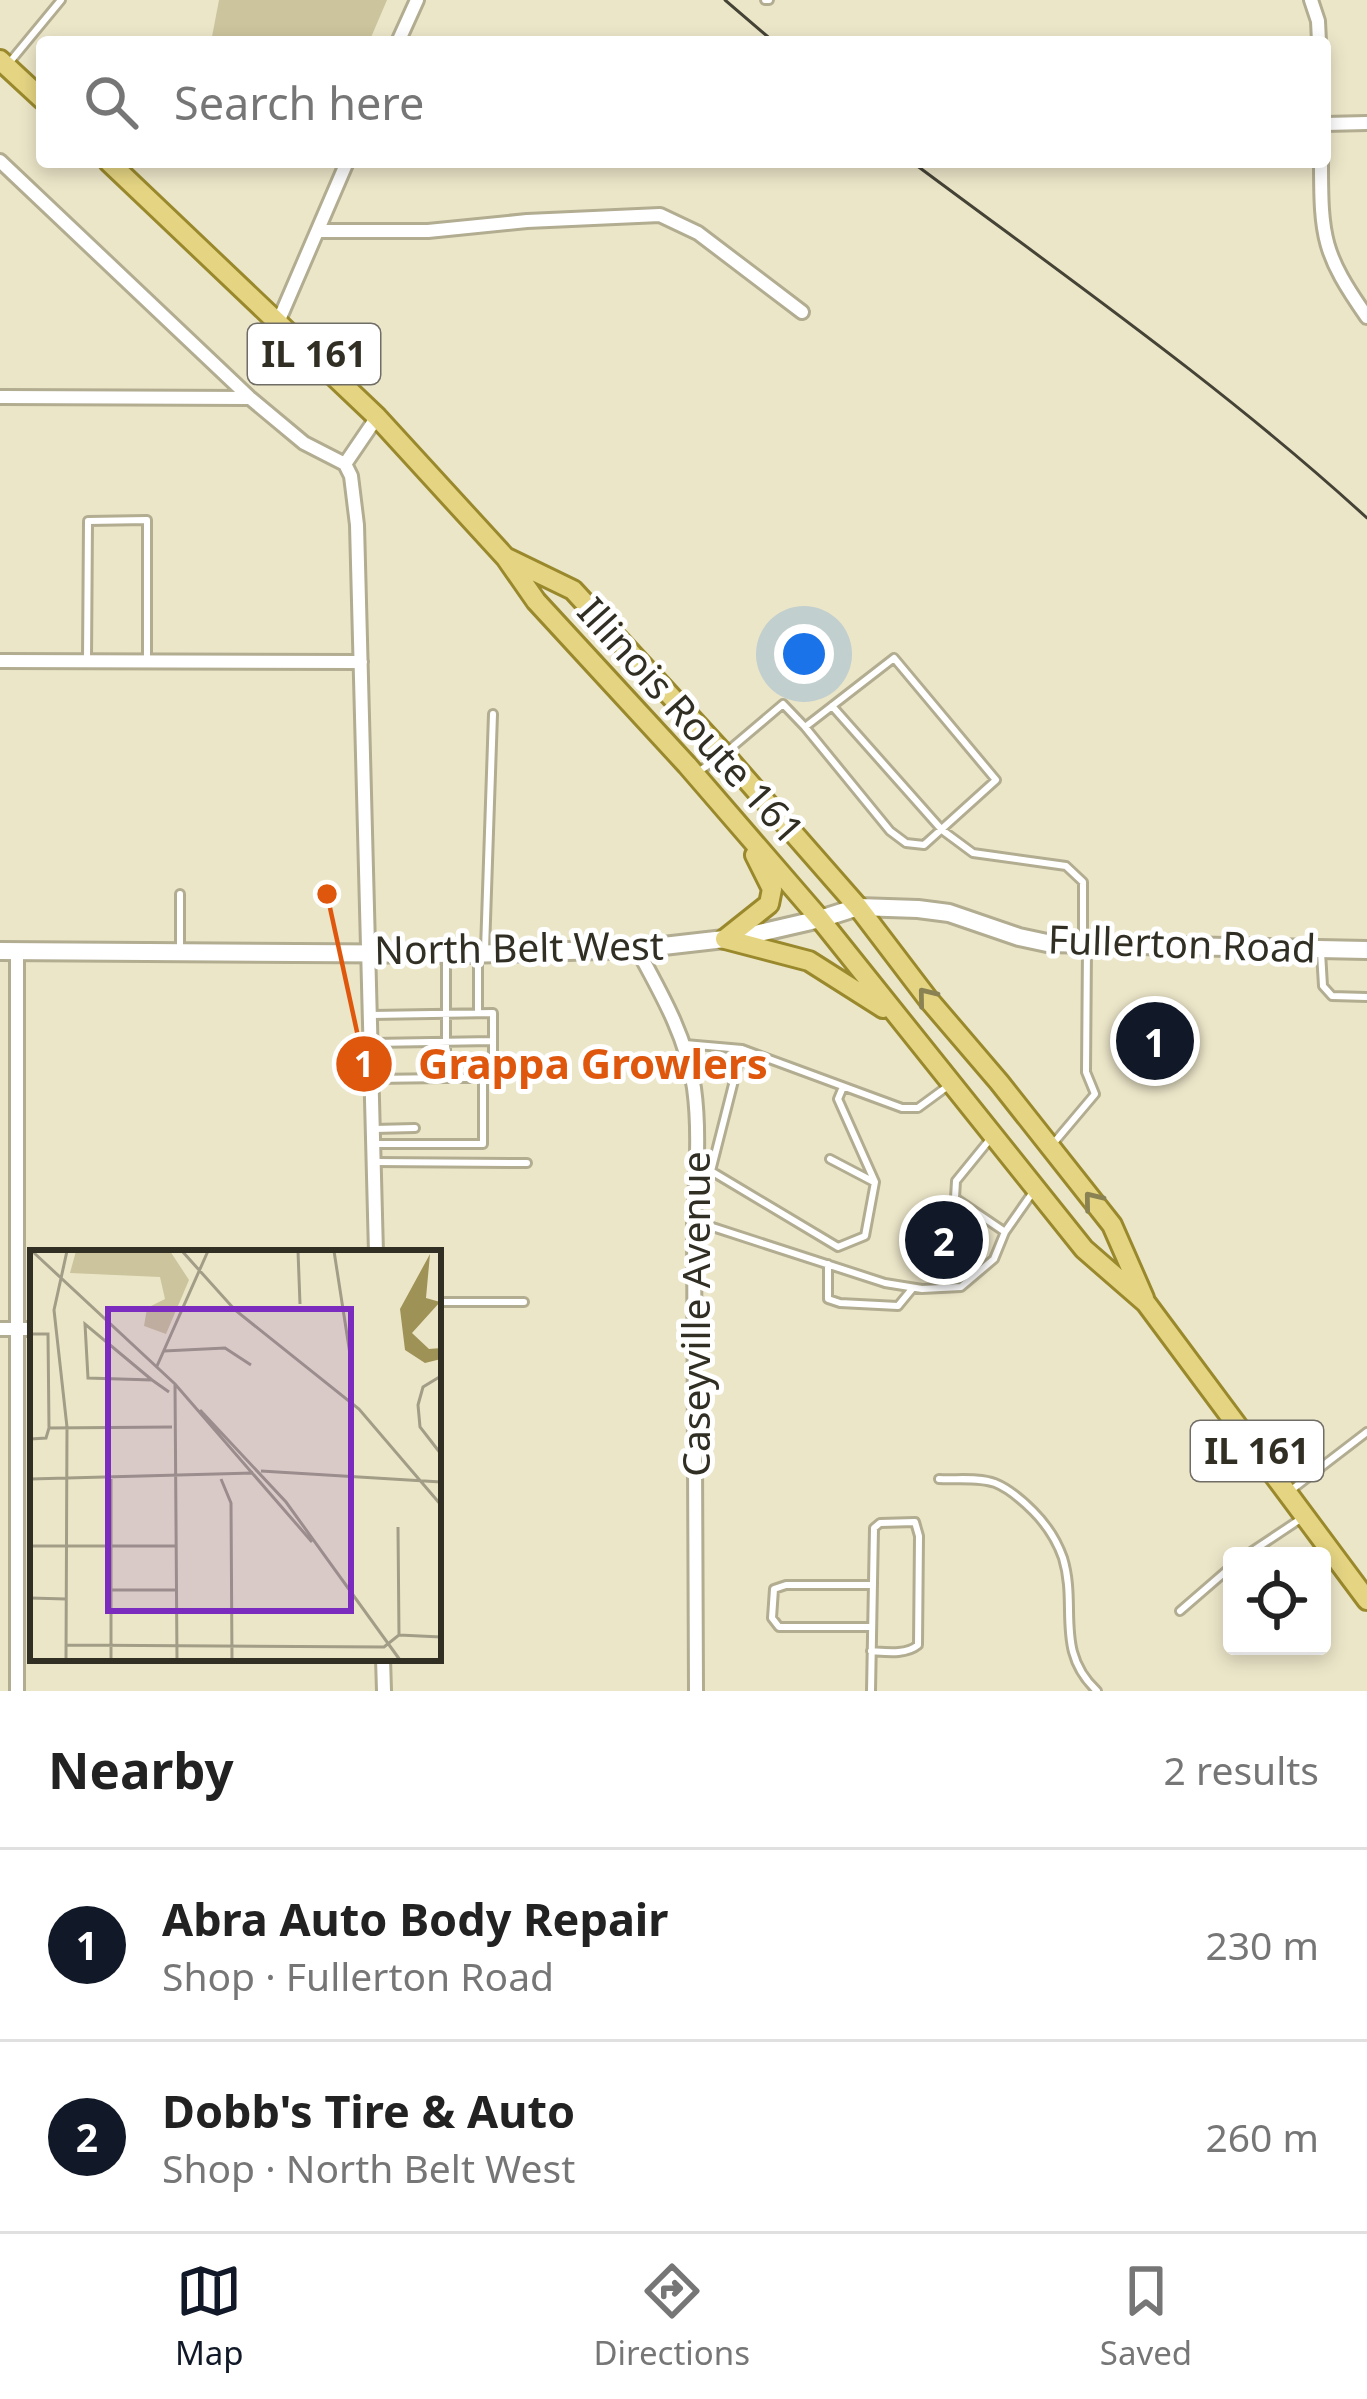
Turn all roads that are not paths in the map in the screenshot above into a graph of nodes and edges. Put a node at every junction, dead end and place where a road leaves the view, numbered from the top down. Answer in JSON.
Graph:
{"nodes":[{"id":1,"x":61,"y":0,"type":"edge"},
{"id":2,"x":417,"y":0,"type":"edge"},
{"id":3,"x":1311,"y":0,"type":"edge"},
{"id":4,"x":401,"y":36,"type":"edge"},
{"id":5,"x":1319,"y":36,"type":"edge"},
{"id":6,"x":3,"y":63,"type":"edge"},
{"id":7,"x":36,"y":93,"type":"edge"},
{"id":8,"x":1367,"y":123,"type":"edge"},
{"id":9,"x":1331,"y":124,"type":"edge"},
{"id":10,"x":0,"y":161,"type":"edge"},
{"id":11,"x":116,"y":168,"type":"edge"},
{"id":12,"x":344,"y":168,"type":"edge"},
{"id":13,"x":1321,"y":168,"type":"edge"},
{"id":14,"x":318,"y":231,"type":"junction"},
{"id":15,"x":802,"y":312,"type":"dead end"},
{"id":16,"x":1367,"y":316,"type":"edge"},
{"id":17,"x":279,"y":320,"type":"junction"},
{"id":18,"x":0,"y":398,"type":"edge"},
{"id":19,"x":250,"y":398,"type":"junction"},
{"id":20,"x":377,"y":417,"type":"junction"},
{"id":21,"x":345,"y":464,"type":"junction"},
{"id":22,"x":506,"y":558,"type":"junction"},
{"id":23,"x":0,"y":662,"type":"edge"},
{"id":24,"x":87,"y":662,"type":"junction"},
{"id":25,"x":147,"y":662,"type":"junction"},
{"id":26,"x":361,"y":662,"type":"junction"},
{"id":27,"x":832,"y":706,"type":"junction"},
{"id":28,"x":493,"y":714,"type":"dead end"},
{"id":29,"x":806,"y":727,"type":"junction"},
{"id":30,"x":724,"y":754,"type":"junction"},
{"id":31,"x":695,"y":774,"type":"junction"},
{"id":32,"x":742,"y":829,"type":"junction"},
{"id":33,"x":942,"y":830,"type":"junction"},
{"id":34,"x":181,"y":894,"type":"dead end"},
{"id":35,"x":858,"y":907,"type":"junction"},
{"id":36,"x":820,"y":920,"type":"junction"},
{"id":37,"x":724,"y":939,"type":"junction"},
{"id":38,"x":1085,"y":945,"type":"junction"},
{"id":39,"x":1320,"y":948,"type":"junction"},
{"id":40,"x":637,"y":949,"type":"junction"},
{"id":41,"x":180,"y":950,"type":"junction"},
{"id":42,"x":1367,"y":950,"type":"edge"},
{"id":43,"x":9,"y":951,"type":"edge"},
{"id":44,"x":370,"y":952,"type":"junction"},
{"id":45,"x":446,"y":953,"type":"junction"},
{"id":46,"x":481,"y":953,"type":"junction"},
{"id":47,"x":1367,"y":997,"type":"edge"},
{"id":48,"x":446,"y":1013,"type":"junction"},
{"id":49,"x":478,"y":1013,"type":"junction"},
{"id":50,"x":371,"y":1015,"type":"junction"},
{"id":51,"x":903,"y":1023,"type":"junction"},
{"id":52,"x":446,"y":1041,"type":"junction"},
{"id":53,"x":493,"y":1041,"type":"junction"},
{"id":54,"x":372,"y":1043,"type":"junction"},
{"id":55,"x":682,"y":1044,"type":"junction"},
{"id":56,"x":742,"y":1049,"type":"junction"},
{"id":57,"x":373,"y":1078,"type":"junction"},
{"id":58,"x":446,"y":1078,"type":"junction"},
{"id":59,"x":483,"y":1078,"type":"junction"},
{"id":60,"x":952,"y":1083,"type":"junction"},
{"id":61,"x":843,"y":1087,"type":"junction"},
{"id":62,"x":838,"y":1100,"type":"junction"},
{"id":63,"x":833,"y":1112,"type":"dead end"},
{"id":64,"x":415,"y":1128,"type":"dead end"},
{"id":65,"x":469,"y":1128,"type":"dead end"},
{"id":66,"x":483,"y":1128,"type":"junction"},
{"id":67,"x":374,"y":1129,"type":"junction"},
{"id":68,"x":994,"y":1135,"type":"junction"},
{"id":69,"x":374,"y":1144,"type":"junction"},
{"id":70,"x":1050,"y":1148,"type":"junction"},
{"id":71,"x":830,"y":1159,"type":"dead end"},
{"id":72,"x":374,"y":1162,"type":"junction"},
{"id":73,"x":697,"y":1162,"type":"junction"},
{"id":74,"x":527,"y":1163,"type":"dead end"},
{"id":75,"x":711,"y":1171,"type":"junction"},
{"id":76,"x":875,"y":1182,"type":"junction"},
{"id":77,"x":1036,"y":1189,"type":"junction"},
{"id":78,"x":694,"y":1221,"type":"junction"},
{"id":79,"x":1005,"y":1232,"type":"junction"},
{"id":80,"x":376,"y":1250,"type":"edge"},
{"id":81,"x":828,"y":1264,"type":"junction"},
{"id":82,"x":913,"y":1288,"type":"junction"},
{"id":83,"x":441,"y":1302,"type":"edge"},
{"id":84,"x":524,"y":1302,"type":"dead end"},
{"id":85,"x":1146,"y":1303,"type":"junction"},
{"id":86,"x":0,"y":1330,"type":"edge"},
{"id":87,"x":17,"y":1330,"type":"junction"},
{"id":88,"x":30,"y":1330,"type":"edge"},
{"id":89,"x":1367,"y":1432,"type":"edge"},
{"id":90,"x":939,"y":1479,"type":"dead end"},
{"id":91,"x":1287,"y":1493,"type":"junction"},
{"id":92,"x":1305,"y":1516,"type":"junction"},
{"id":93,"x":1258,"y":1547,"type":"edge"},
{"id":94,"x":25,"y":1573,"type":"edge"},
{"id":95,"x":1223,"y":1574,"type":"edge"},
{"id":96,"x":873,"y":1586,"type":"junction"},
{"id":97,"x":1363,"y":1587,"type":"edge"},
{"id":98,"x":1180,"y":1611,"type":"dead end"},
{"id":99,"x":872,"y":1627,"type":"junction"},
{"id":100,"x":871,"y":1652,"type":"junction"},
{"id":101,"x":383,"y":1661,"type":"edge"},
{"id":102,"x":17,"y":1691,"type":"edge"},
{"id":103,"x":384,"y":1691,"type":"edge"},
{"id":104,"x":696,"y":1691,"type":"edge"},
{"id":105,"x":871,"y":1691,"type":"edge"},
{"id":106,"x":1096,"y":1691,"type":"edge"}],
"edges":[{"from":1,"to":6,"type":"lane"},
{"from":2,"to":4,"type":"street"},
{"from":3,"to":5,"type":"street"},
{"from":6,"to":7,"type":"main road"},
{"from":8,"to":9,"type":"street"},
{"from":10,"to":19,"type":"street"},
{"from":11,"to":17,"type":"main road","name":"Illinois Route 161","number":"IL 161"},
{"from":12,"to":14,"type":"street"},
{"from":13,"to":16,"type":"street"},
{"from":14,"to":15,"type":"street"},
{"from":14,"to":17,"type":"street"},
{"from":17,"to":20,"type":"main road","name":"Illinois Route 161","number":"IL 161"},
{"from":18,"to":19,"type":"street"},
{"from":19,"to":21,"type":"street"},
{"from":20,"to":21,"type":"street"},
{"from":20,"to":22,"type":"main road","name":"Illinois Route 161","number":"IL 161"},
{"from":21,"to":26,"type":"street"},
{"from":22,"to":30,"type":"main road","name":"Illinois Route 161","number":"IL 161"},
{"from":22,"to":31,"type":"main road","name":"Illinois Route 161","number":"IL 161"},
{"from":23,"to":24,"type":"street"},
{"from":24,"to":25,"type":"street"},
{"from":24,"to":25,"type":"lane"},
{"from":25,"to":26,"type":"street"},
{"from":26,"to":44,"type":"street"},
{"from":27,"to":29,"type":"lane"},
{"from":27,"to":33,"type":"lane"},
{"from":27,"to":33,"type":"lane"},
{"from":28,"to":46,"type":"lane"},
{"from":29,"to":30,"type":"lane"},
{"from":29,"to":33,"type":"lane"},
{"from":30,"to":31,"type":"lane"},
{"from":30,"to":35,"type":"main road","name":"Illinois Route 161","number":"IL 161"},
{"from":31,"to":32,"type":"main road","name":"Illinois Route 161","number":"IL 161"},
{"from":32,"to":36,"type":"main road","name":"Illinois Route 161","number":"IL 161"},
{"from":32,"to":37,"type":"main road"},
{"from":33,"to":38,"type":"lane"},
{"from":34,"to":41,"type":"lane"},
{"from":35,"to":36,"type":"main road","name":"North Belt West"},
{"from":35,"to":38,"type":"main road","name":"Fullerton Road"},
{"from":70,"to":35,"type":"main road","number":"IL 161","one_way":true},
{"from":36,"to":37,"type":"main road","name":"North Belt West"},
{"from":36,"to":51,"type":"main road","number":"IL 161"},
{"from":37,"to":40,"type":"main road","name":"North Belt West"},
{"from":37,"to":51,"type":"main road"},
{"from":38,"to":39,"type":"main road","name":"Fullerton Road"},
{"from":38,"to":70,"type":"lane"},
{"from":39,"to":42,"type":"main road","name":"Fullerton Road"},
{"from":39,"to":47,"type":"lane"},
{"from":40,"to":46,"type":"main road","name":"North Belt West"},
{"from":40,"to":55,"type":"street","name":"Caseyville Avenue"},
{"from":41,"to":43,"type":"main road","name":"North Belt West"},
{"from":41,"to":44,"type":"main road","name":"North Belt West"},
{"from":43,"to":87,"type":"street"},
{"from":44,"to":45,"type":"main road","name":"North Belt West"},
{"from":44,"to":50,"type":"street"},
{"from":45,"to":46,"type":"main road","name":"North Belt West"},
{"from":45,"to":48,"type":"lane"},
{"from":46,"to":49,"type":"lane"},
{"from":48,"to":49,"type":"lane"},
{"from":48,"to":50,"type":"lane"},
{"from":48,"to":52,"type":"lane"},
{"from":49,"to":53,"type":"lane"},
{"from":50,"to":54,"type":"street"},
{"from":51,"to":60,"type":"main road","number":"IL 161"},
{"from":52,"to":53,"type":"lane"},
{"from":52,"to":54,"type":"lane"},
{"from":52,"to":58,"type":"lane"},
{"from":53,"to":59,"type":"lane"},
{"from":54,"to":57,"type":"street"},
{"from":55,"to":56,"type":"lane"},
{"from":55,"to":73,"type":"street","name":"Caseyville Avenue"},
{"from":56,"to":61,"type":"lane"},
{"from":56,"to":75,"type":"lane"},
{"from":57,"to":58,"type":"lane"},
{"from":57,"to":67,"type":"street"},
{"from":58,"to":59,"type":"lane"},
{"from":59,"to":66,"type":"lane"},
{"from":60,"to":61,"type":"lane"},
{"from":60,"to":68,"type":"main road","number":"IL 161"},
{"from":61,"to":62,"type":"lane"},
{"from":62,"to":63,"type":"lane"},
{"from":62,"to":76,"type":"lane"},
{"from":64,"to":67,"type":"lane"},
{"from":65,"to":66,"type":"lane"},
{"from":66,"to":69,"type":"lane"},
{"from":67,"to":69,"type":"street"},
{"from":68,"to":77,"type":"main road","number":"IL 161"},
{"from":68,"to":79,"type":"lane"},
{"from":69,"to":72,"type":"street"},
{"from":85,"to":70,"type":"main road","number":"IL 161","one_way":true},
{"from":71,"to":76,"type":"lane"},
{"from":72,"to":74,"type":"lane"},
{"from":72,"to":80,"type":"street"},
{"from":73,"to":75,"type":"lane"},
{"from":73,"to":78,"type":"street","name":"Caseyville Avenue"},
{"from":75,"to":76,"type":"lane"},
{"from":77,"to":79,"type":"lane"},
{"from":77,"to":85,"type":"main road","number":"IL 161"},
{"from":78,"to":81,"type":"lane"},
{"from":78,"to":104,"type":"street","name":"Caseyville Avenue"},
{"from":79,"to":82,"type":"lane"},
{"from":81,"to":82,"type":"lane"},
{"from":81,"to":82,"type":"lane"},
{"from":83,"to":84,"type":"lane"},
{"from":85,"to":91,"type":"main road","number":"IL 161"},
{"from":86,"to":87,"type":"street"},
{"from":87,"to":88,"type":"street"},
{"from":87,"to":94,"type":"street"},
{"from":89,"to":91,"type":"lane"},
{"from":90,"to":106,"type":"lane"},
{"from":91,"to":92,"type":"main road","number":"IL 161"},
{"from":92,"to":93,"type":"lane"},
{"from":92,"to":97,"type":"main road","number":"IL 161"},
{"from":94,"to":102,"type":"street"},
{"from":95,"to":98,"type":"lane"},
{"from":96,"to":99,"type":"lane"},
{"from":96,"to":99,"type":"lane"},
{"from":96,"to":100,"type":"lane"},
{"from":99,"to":100,"type":"lane"},
{"from":100,"to":105,"type":"lane"},
{"from":101,"to":103,"type":"street"}]}
